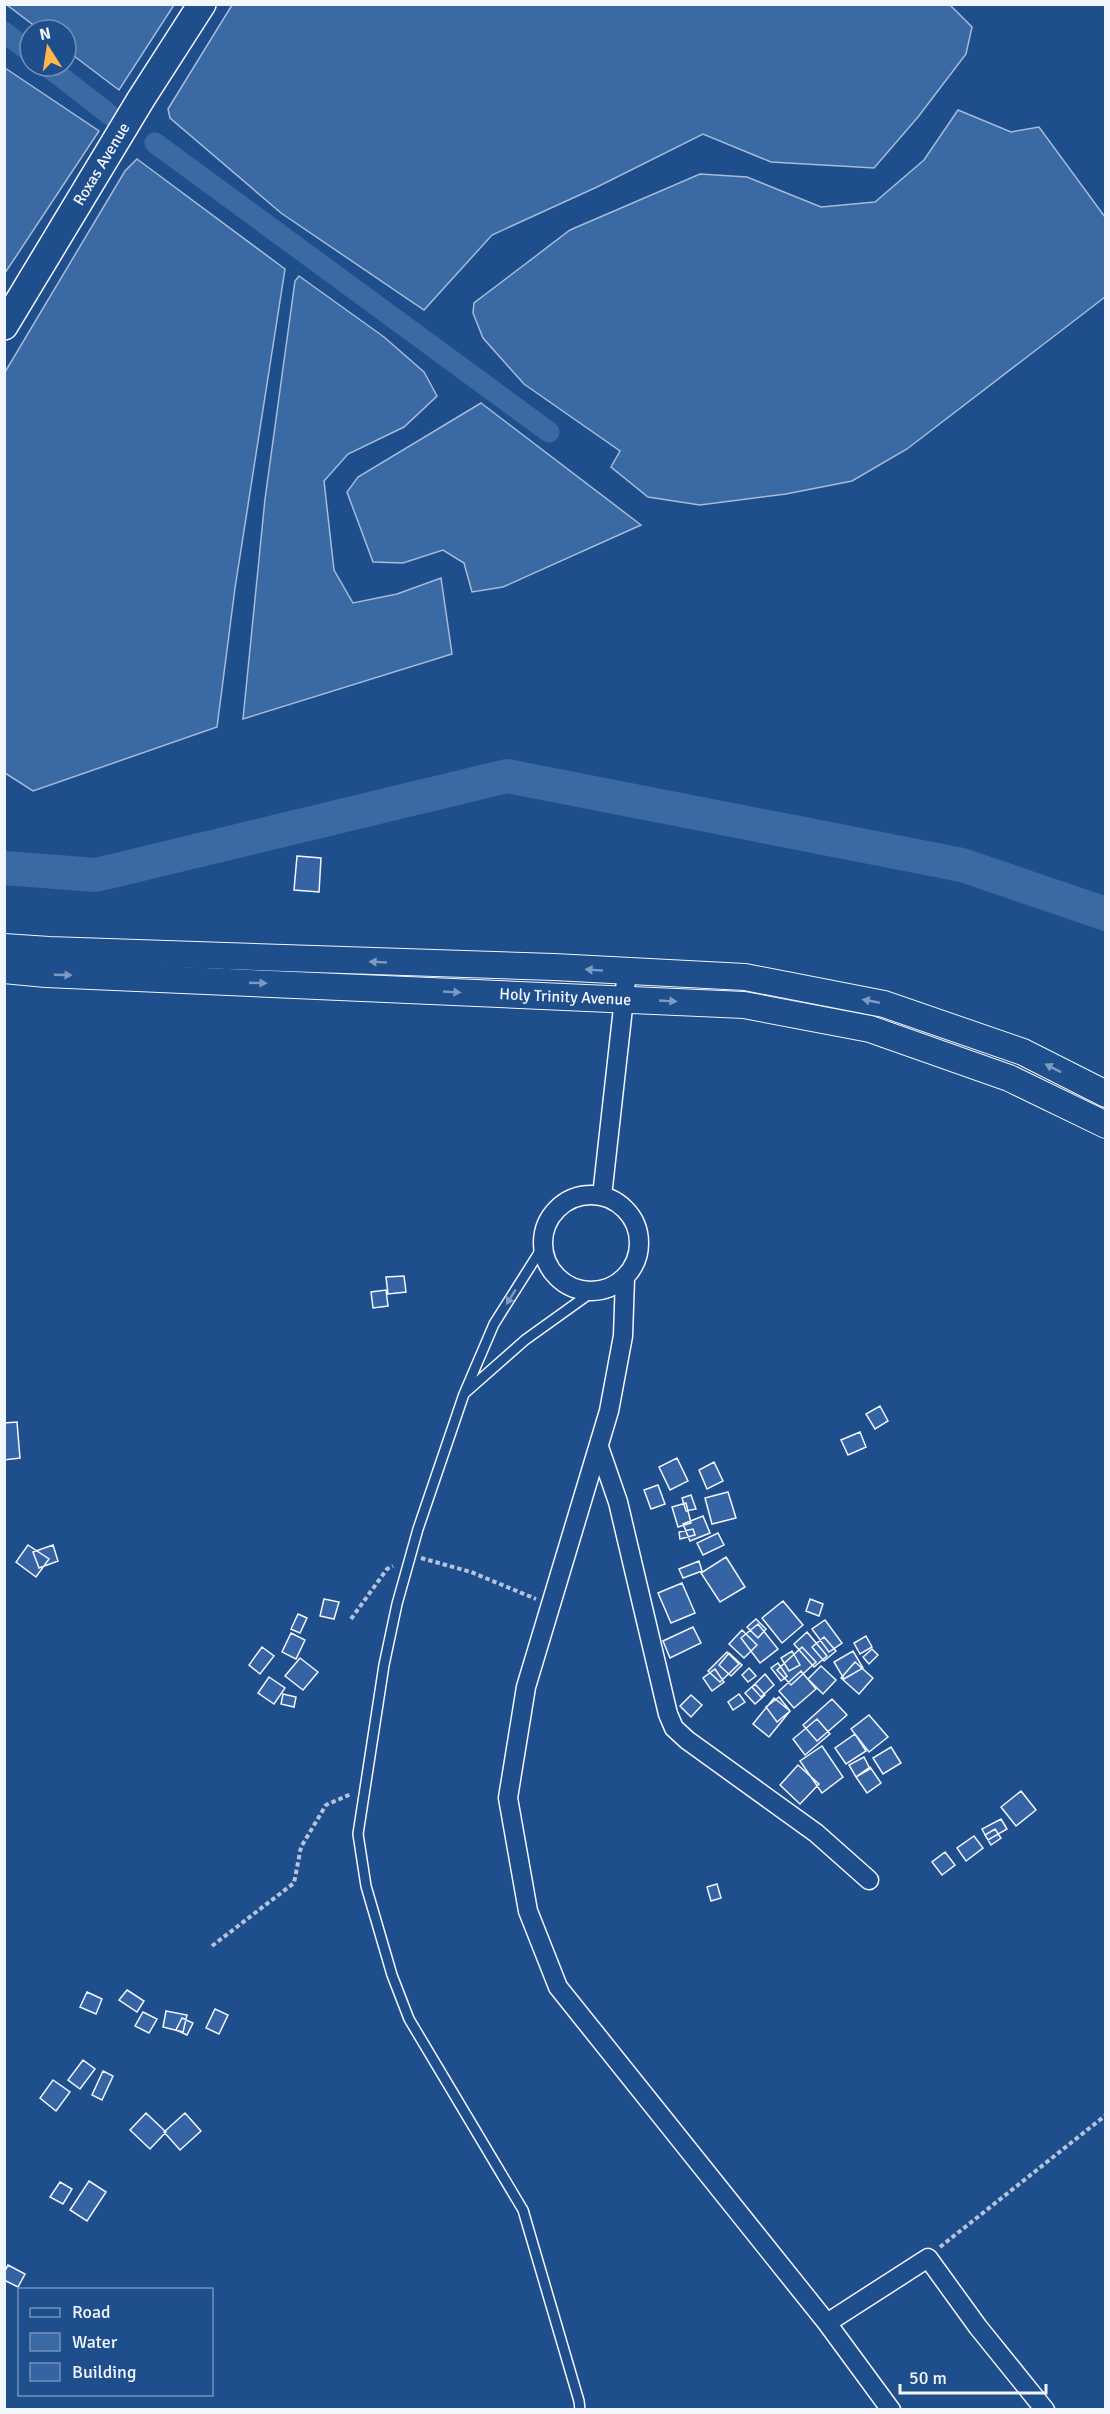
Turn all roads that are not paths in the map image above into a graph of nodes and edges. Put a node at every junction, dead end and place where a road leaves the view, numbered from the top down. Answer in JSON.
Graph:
{"nodes":[{"id":1,"x":201,"y":4,"type":"edge"},
{"id":2,"x":4,"y":326,"type":"edge"},
{"id":3,"x":4,"y":946,"type":"edge"},
{"id":4,"x":4,"y":970,"type":"edge"},
{"id":5,"x":627,"y":972,"type":"junction"},
{"id":6,"x":625,"y":999,"type":"junction"},
{"id":7,"x":1106,"y":1094,"type":"edge"},
{"id":8,"x":1106,"y":1125,"type":"edge"},
{"id":9,"x":602,"y":1196,"type":"junction"},
{"id":10,"x":542,"y":1248,"type":"junction"},
{"id":11,"x":625,"y":1278,"type":"junction"},
{"id":12,"x":592,"y":1292,"type":"junction"},
{"id":13,"x":464,"y":1394,"type":"junction"},
{"id":14,"x":599,"y":1447,"type":"junction"},
{"id":15,"x":869,"y":1880,"type":"dead end"},
{"id":16,"x":827,"y":2324,"type":"junction"},
{"id":17,"x":580,"y":2409,"type":"edge"},
{"id":18,"x":891,"y":2409,"type":"edge"},
{"id":19,"x":1045,"y":2409,"type":"edge"}],
"edges":[{"from":1,"to":2,"type":"main road","name":"Roxas Avenue"},
{"from":5,"to":3,"type":"main road","name":"Holy Trinity Avenue","one_way":true},
{"from":4,"to":6,"type":"main road","name":"Holy Trinity Avenue","one_way":true},
{"from":5,"to":6,"type":"street"},
{"from":7,"to":5,"type":"main road","name":"Holy Trinity Avenue","one_way":true},
{"from":6,"to":8,"type":"main road","name":"Holy Trinity Avenue","one_way":true},
{"from":6,"to":9,"type":"street"},
{"from":9,"to":10,"type":"street"},
{"from":9,"to":11,"type":"street"},
{"from":10,"to":12,"type":"street"},
{"from":10,"to":13,"type":"lane","one_way":true},
{"from":11,"to":12,"type":"street"},
{"from":11,"to":14,"type":"street"},
{"from":12,"to":13,"type":"lane"},
{"from":13,"to":17,"type":"lane"},
{"from":14,"to":15,"type":"street"},
{"from":14,"to":16,"type":"street"},
{"from":16,"to":18,"type":"street"},
{"from":16,"to":19,"type":"street"}]}
